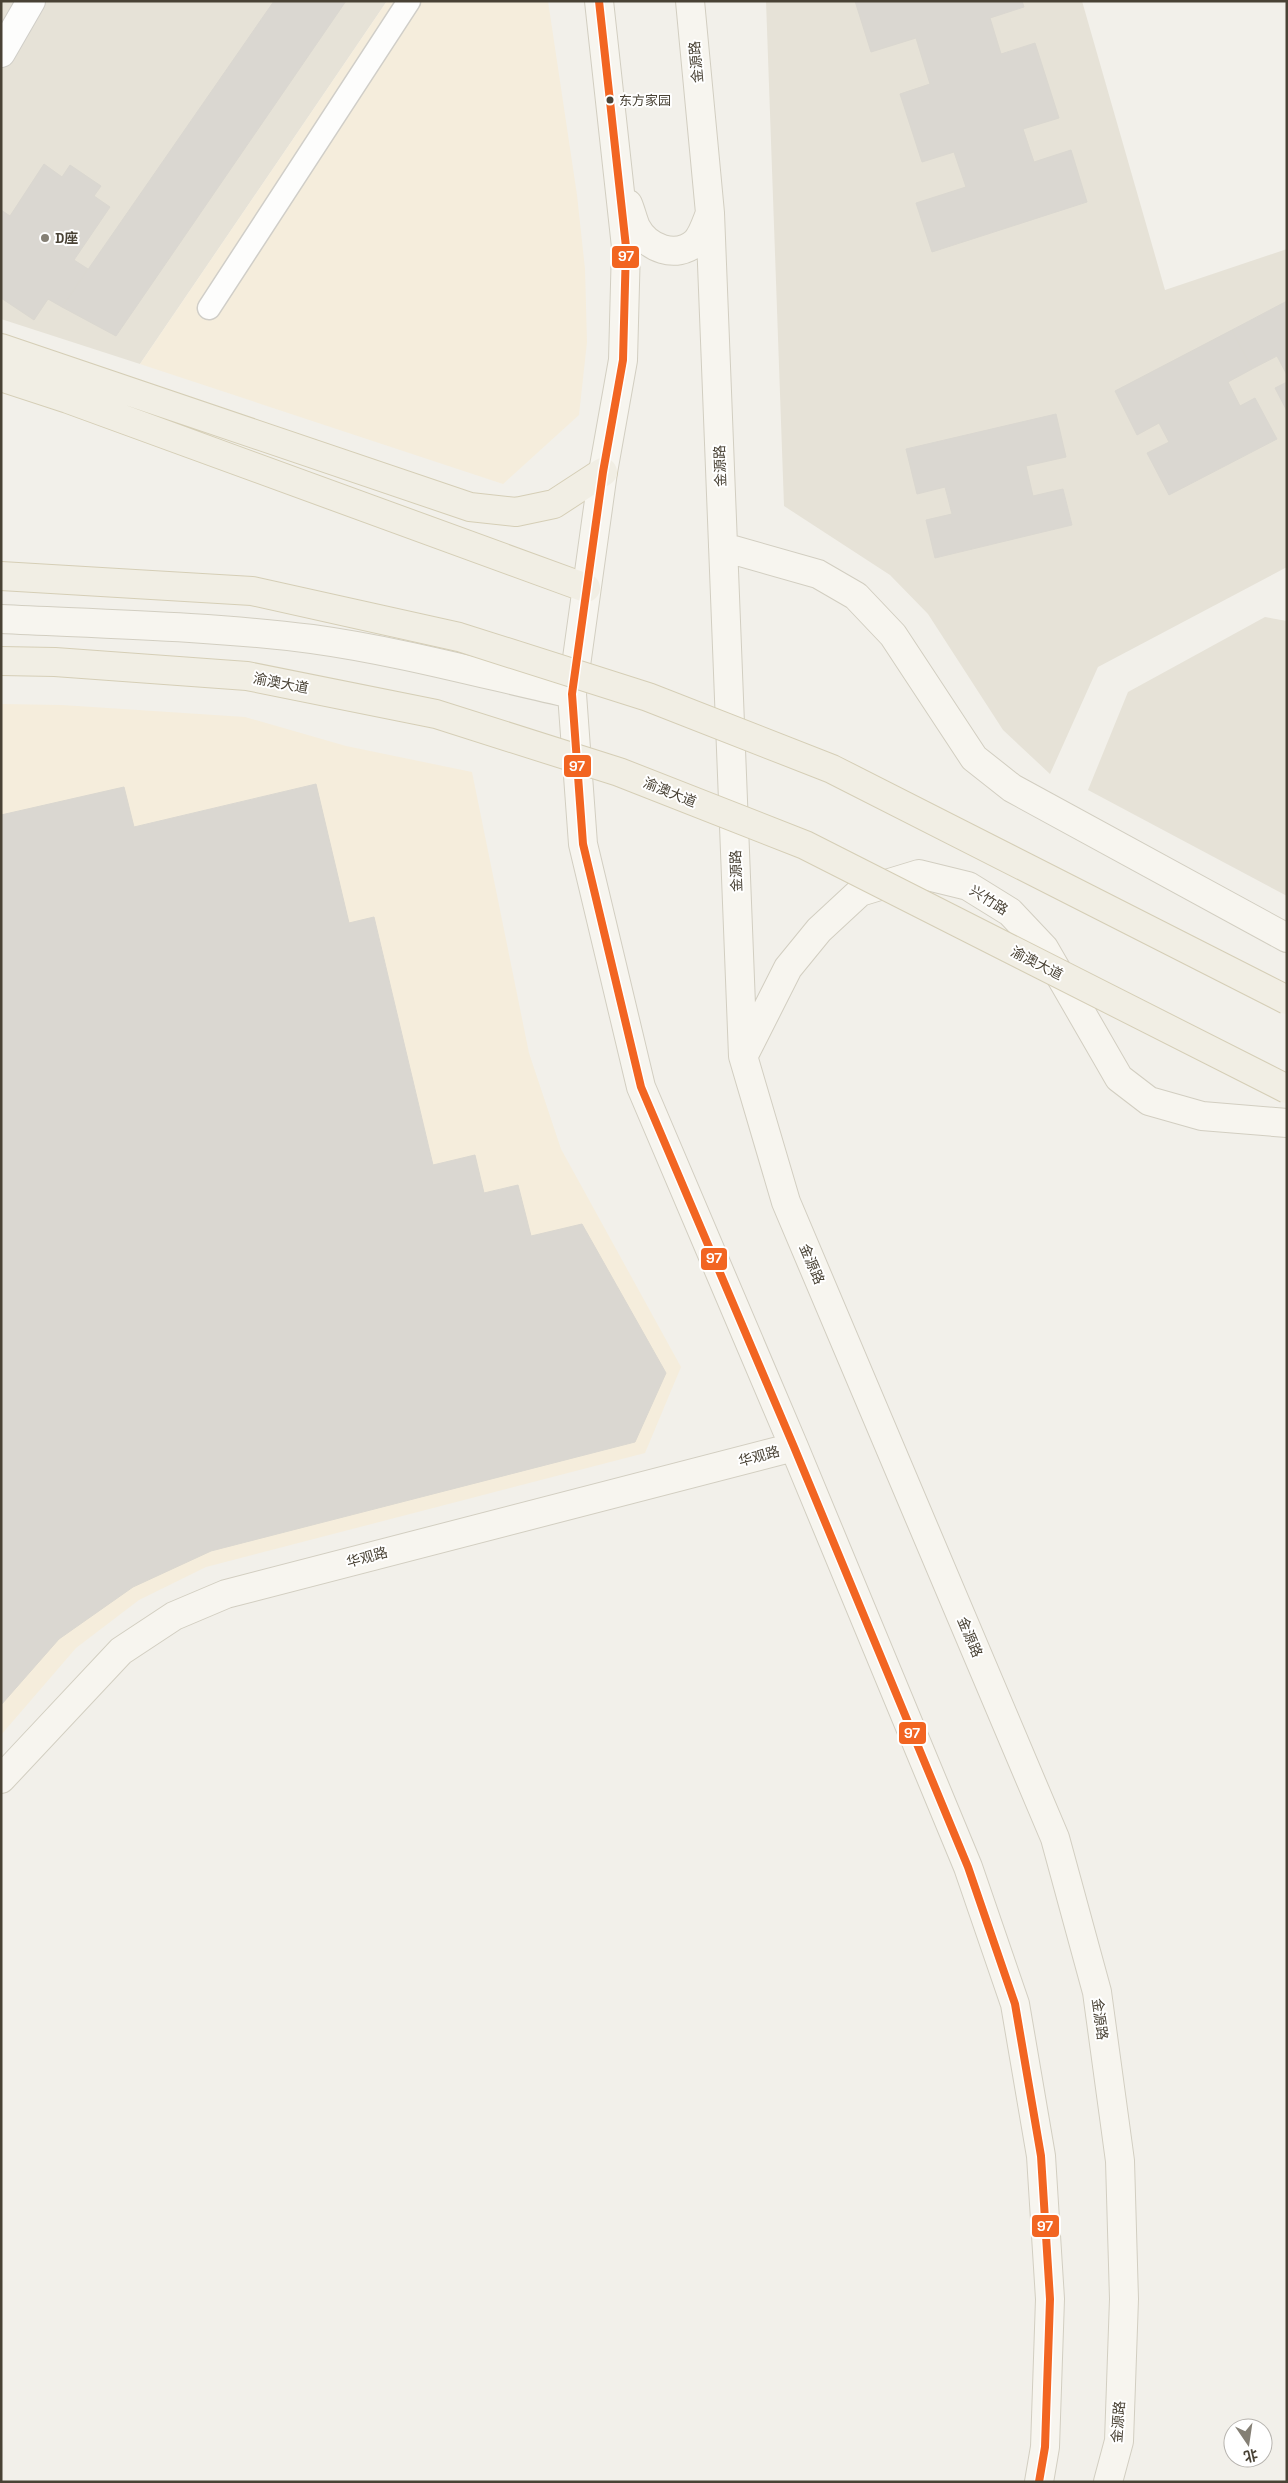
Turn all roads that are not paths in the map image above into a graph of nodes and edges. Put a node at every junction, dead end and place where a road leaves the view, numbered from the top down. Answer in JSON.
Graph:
{"nodes":[{"id":1,"x":31,"y":1,"type":"edge"},
{"id":2,"x":409,"y":1,"type":"edge"},
{"id":3,"x":599,"y":1,"type":"edge"},
{"id":4,"x":690,"y":1,"type":"edge"},
{"id":5,"x":1,"y":53,"type":"edge"},
{"id":6,"x":619,"y":177,"type":"junction"},
{"id":7,"x":710,"y":213,"type":"junction"},
{"id":8,"x":209,"y":308,"type":"dead end"},
{"id":9,"x":1,"y":348,"type":"edge"},
{"id":10,"x":1,"y":377,"type":"edge"},
{"id":11,"x":603,"y":472,"type":"junction"},
{"id":12,"x":724,"y":547,"type":"junction"},
{"id":13,"x":1,"y":576,"type":"edge"},
{"id":14,"x":586,"y":588,"type":"junction"},
{"id":15,"x":1,"y":619,"type":"edge"},
{"id":16,"x":1,"y":661,"type":"edge"},
{"id":17,"x":572,"y":694,"type":"junction"},
{"id":18,"x":1287,"y":938,"type":"edge"},
{"id":19,"x":1287,"y":1000,"type":"edge"},
{"id":20,"x":743,"y":1056,"type":"junction"},
{"id":21,"x":1287,"y":1090,"type":"edge"},
{"id":22,"x":1287,"y":1123,"type":"edge"},
{"id":23,"x":794,"y":1447,"type":"junction"},
{"id":24,"x":1,"y":1779,"type":"edge"},
{"id":25,"x":1039,"y":2482,"type":"edge"},
{"id":26,"x":1108,"y":2482,"type":"edge"}],
"edges":[{"from":1,"to":5,"type":"street"},
{"from":2,"to":8,"type":"lane"},
{"from":3,"to":6,"type":"main road"},
{"from":4,"to":7,"type":"main road","name":"金源路"},
{"from":6,"to":7,"type":"main road"},
{"from":6,"to":11,"type":"main road"},
{"from":7,"to":12,"type":"main road","name":"金源路"},
{"from":9,"to":11,"type":"main road"},
{"from":10,"to":14,"type":"main road"},
{"from":11,"to":14,"type":"main road"},
{"from":12,"to":18,"type":"main road"},
{"from":12,"to":20,"type":"main road","name":"金源路"},
{"from":13,"to":19,"type":"main road","bridge":true},
{"from":14,"to":17,"type":"main road"},
{"from":15,"to":17,"type":"main road"},
{"from":16,"to":21,"type":"main road","name":"渝澳大道","bridge":true},
{"from":17,"to":23,"type":"main road"},
{"from":20,"to":22,"type":"main road","name":"兴竹路"},
{"from":20,"to":26,"type":"main road","name":"金源路"},
{"from":23,"to":24,"type":"main road","name":"华观路"},
{"from":23,"to":25,"type":"main road"}]}
